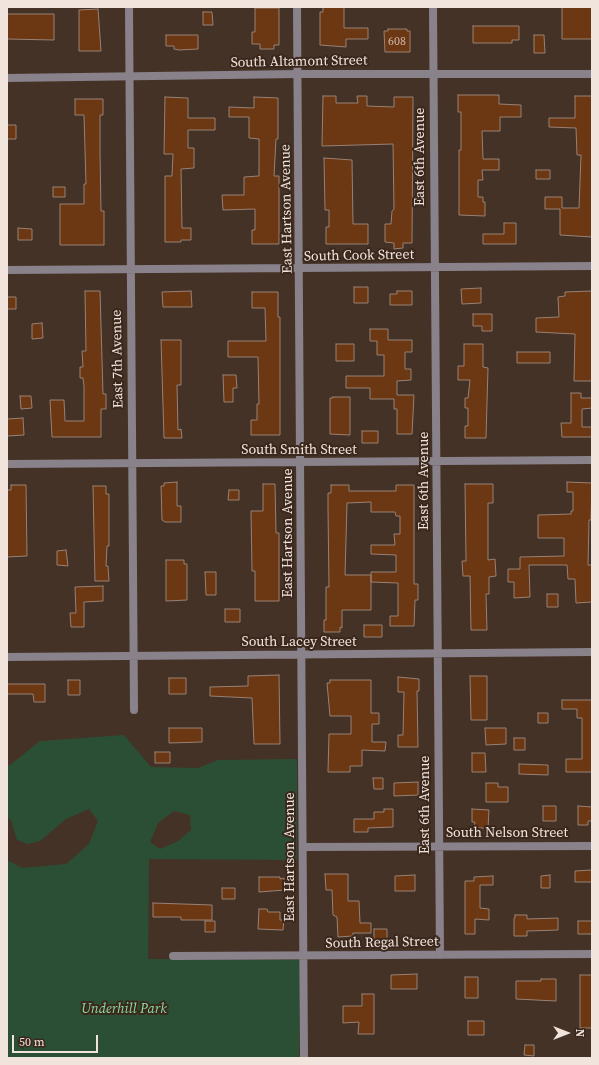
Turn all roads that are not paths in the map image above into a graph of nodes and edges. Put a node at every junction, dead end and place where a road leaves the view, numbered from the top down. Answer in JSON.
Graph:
{"nodes":[{"id":1,"x":129,"y":7,"type":"edge"},
{"id":2,"x":297,"y":7,"type":"edge"},
{"id":3,"x":432,"y":7,"type":"edge"},
{"id":4,"x":298,"y":74,"type":"junction"},
{"id":5,"x":433,"y":74,"type":"junction"},
{"id":6,"x":592,"y":74,"type":"edge"},
{"id":7,"x":129,"y":77,"type":"junction"},
{"id":8,"x":7,"y":78,"type":"edge"},
{"id":9,"x":592,"y":266,"type":"edge"},
{"id":10,"x":434,"y":268,"type":"junction"},
{"id":11,"x":130,"y":269,"type":"junction"},
{"id":12,"x":300,"y":269,"type":"junction"},
{"id":13,"x":7,"y":270,"type":"edge"},
{"id":14,"x":592,"y":460,"type":"edge"},
{"id":15,"x":301,"y":462,"type":"junction"},
{"id":16,"x":437,"y":462,"type":"junction"},
{"id":17,"x":7,"y":464,"type":"edge"},
{"id":18,"x":133,"y":464,"type":"junction"},
{"id":19,"x":592,"y":652,"type":"edge"},
{"id":20,"x":438,"y":654,"type":"junction"},
{"id":21,"x":302,"y":655,"type":"junction"},
{"id":22,"x":7,"y":657,"type":"edge"},
{"id":23,"x":134,"y":657,"type":"junction"},
{"id":24,"x":134,"y":710,"type":"dead end"},
{"id":25,"x":438,"y":846,"type":"junction"},
{"id":26,"x":592,"y":846,"type":"edge"},
{"id":27,"x":303,"y":847,"type":"junction"},
{"id":28,"x":592,"y":954,"type":"edge"},
{"id":29,"x":440,"y":955,"type":"junction"},
{"id":30,"x":173,"y":956,"type":"dead end"},
{"id":31,"x":304,"y":957,"type":"junction"},
{"id":32,"x":304,"y":1058,"type":"edge"}],
"edges":[{"from":1,"to":7,"type":"street","name":"East 7th Avenue"},
{"from":2,"to":4,"type":"street","name":"East Hartson Avenue"},
{"from":3,"to":5,"type":"street","name":"East 6th Avenue"},
{"from":4,"to":5,"type":"street","name":"South Altamont Street"},
{"from":4,"to":7,"type":"street","name":"South Altamont Street"},
{"from":4,"to":12,"type":"street","name":"East Hartson Avenue"},
{"from":5,"to":6,"type":"street","name":"South Altamont Street"},
{"from":5,"to":10,"type":"street","name":"East 6th Avenue"},
{"from":7,"to":8,"type":"street","name":"South Altamont Street"},
{"from":7,"to":11,"type":"street","name":"East 7th Avenue"},
{"from":9,"to":10,"type":"street","name":"South Cook Street"},
{"from":10,"to":12,"type":"street","name":"South Cook Street"},
{"from":10,"to":16,"type":"street","name":"East 6th Avenue"},
{"from":11,"to":12,"type":"street","name":"South Cook Street"},
{"from":11,"to":13,"type":"street","name":"South Cook Street"},
{"from":11,"to":18,"type":"street","name":"East 7th Avenue"},
{"from":12,"to":15,"type":"street","name":"East Hartson Avenue"},
{"from":14,"to":16,"type":"street","name":"South Smith Street"},
{"from":15,"to":16,"type":"street","name":"South Smith Street"},
{"from":15,"to":18,"type":"street","name":"South Smith Street"},
{"from":15,"to":21,"type":"street","name":"East Hartson Avenue"},
{"from":16,"to":20,"type":"street","name":"East 6th Avenue"},
{"from":17,"to":18,"type":"street","name":"South Smith Street"},
{"from":18,"to":23,"type":"street","name":"East 7th Avenue"},
{"from":19,"to":20,"type":"street","name":"South Lacey Street"},
{"from":20,"to":21,"type":"street","name":"South Lacey Street"},
{"from":20,"to":25,"type":"street","name":"East 6th Avenue"},
{"from":21,"to":23,"type":"street","name":"South Lacey Street"},
{"from":21,"to":27,"type":"street","name":"East Hartson Avenue"},
{"from":22,"to":23,"type":"street","name":"South Lacey Street"},
{"from":23,"to":24,"type":"street","name":"East 7th Avenue"},
{"from":25,"to":26,"type":"street","name":"South Nelson Street"},
{"from":25,"to":27,"type":"street","name":"South Nelson Street"},
{"from":25,"to":29,"type":"street","name":"East 6th Avenue"},
{"from":27,"to":31,"type":"street","name":"East Hartson Avenue"},
{"from":28,"to":29,"type":"street","name":"South Regal Street"},
{"from":29,"to":31,"type":"street","name":"South Regal Street"},
{"from":30,"to":31,"type":"street","name":"South Regal Street"},
{"from":31,"to":32,"type":"street","name":"East Hartson Avenue"}]}
